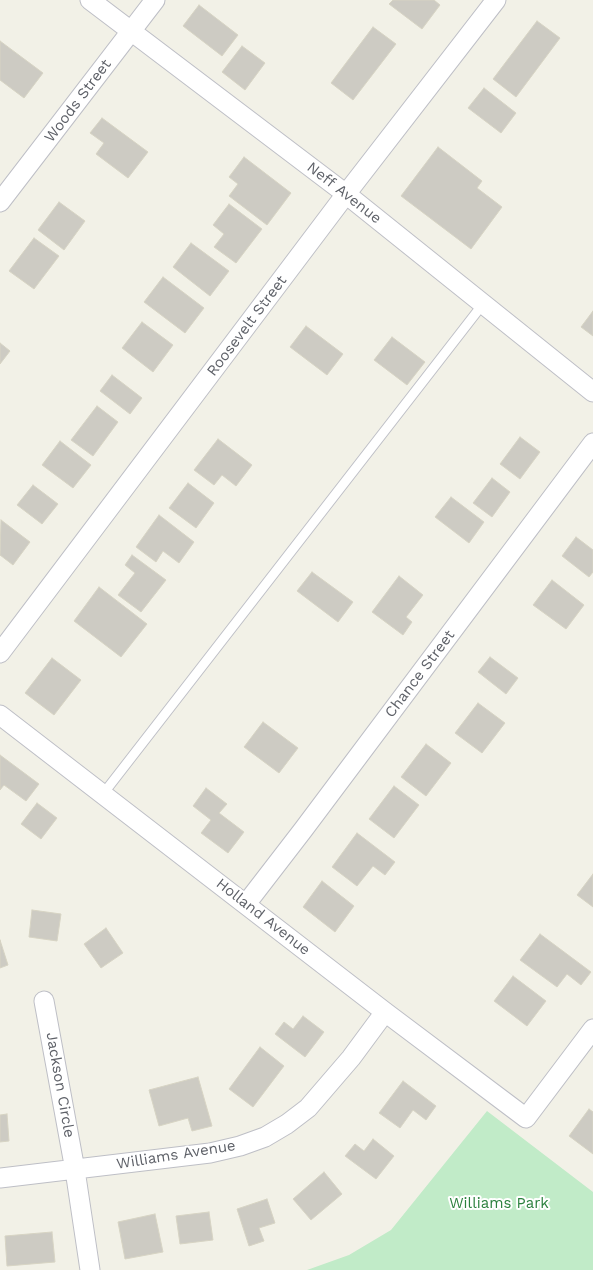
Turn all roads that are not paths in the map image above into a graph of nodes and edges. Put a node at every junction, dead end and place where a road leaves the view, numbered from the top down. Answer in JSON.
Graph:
{"nodes":[{"id":1,"x":90,"y":0,"type":"edge"},
{"id":2,"x":155,"y":0,"type":"edge"},
{"id":3,"x":496,"y":0,"type":"edge"},
{"id":4,"x":131,"y":31,"type":"junction"},
{"id":5,"x":346,"y":194,"type":"junction"},
{"id":6,"x":0,"y":202,"type":"edge"},
{"id":7,"x":483,"y":304,"type":"junction"},
{"id":8,"x":593,"y":392,"type":"edge"},
{"id":9,"x":593,"y":443,"type":"edge"},
{"id":10,"x":0,"y":654,"type":"edge"},
{"id":11,"x":0,"y":715,"type":"edge"},
{"id":12,"x":103,"y":794,"type":"junction"},
{"id":13,"x":246,"y":904,"type":"junction"},
{"id":14,"x":44,"y":1001,"type":"dead end"},
{"id":15,"x":385,"y":1012,"type":"junction"},
{"id":16,"x":593,"y":1029,"type":"edge"},
{"id":17,"x":75,"y":1170,"type":"junction"},
{"id":18,"x":0,"y":1178,"type":"edge"},
{"id":19,"x":90,"y":1270,"type":"edge"}],
"edges":[{"from":1,"to":4,"type":"street","name":"Neff Avenue"},
{"from":2,"to":4,"type":"street","name":"Woods Street"},
{"from":3,"to":5,"type":"street","name":"Roosevelt Street"},
{"from":4,"to":5,"type":"street","name":"Neff Avenue"},
{"from":4,"to":6,"type":"street","name":"Woods Street"},
{"from":5,"to":7,"type":"street","name":"Neff Avenue"},
{"from":5,"to":10,"type":"street","name":"Roosevelt Street"},
{"from":7,"to":8,"type":"street","name":"Neff Avenue"},
{"from":7,"to":12,"type":"lane"},
{"from":9,"to":13,"type":"street","name":"Chance Street"},
{"from":11,"to":12,"type":"street","name":"Holland Avenue"},
{"from":12,"to":13,"type":"street","name":"Holland Avenue"},
{"from":13,"to":15,"type":"street","name":"Holland Avenue"},
{"from":14,"to":17,"type":"street","name":"Jackson Circle"},
{"from":15,"to":16,"type":"street","name":"Holland Avenue"},
{"from":15,"to":17,"type":"street","name":"Williams Avenue"},
{"from":17,"to":18,"type":"street","name":"Williams Avenue"},
{"from":17,"to":19,"type":"street","name":"Jackson Circle"}]}
